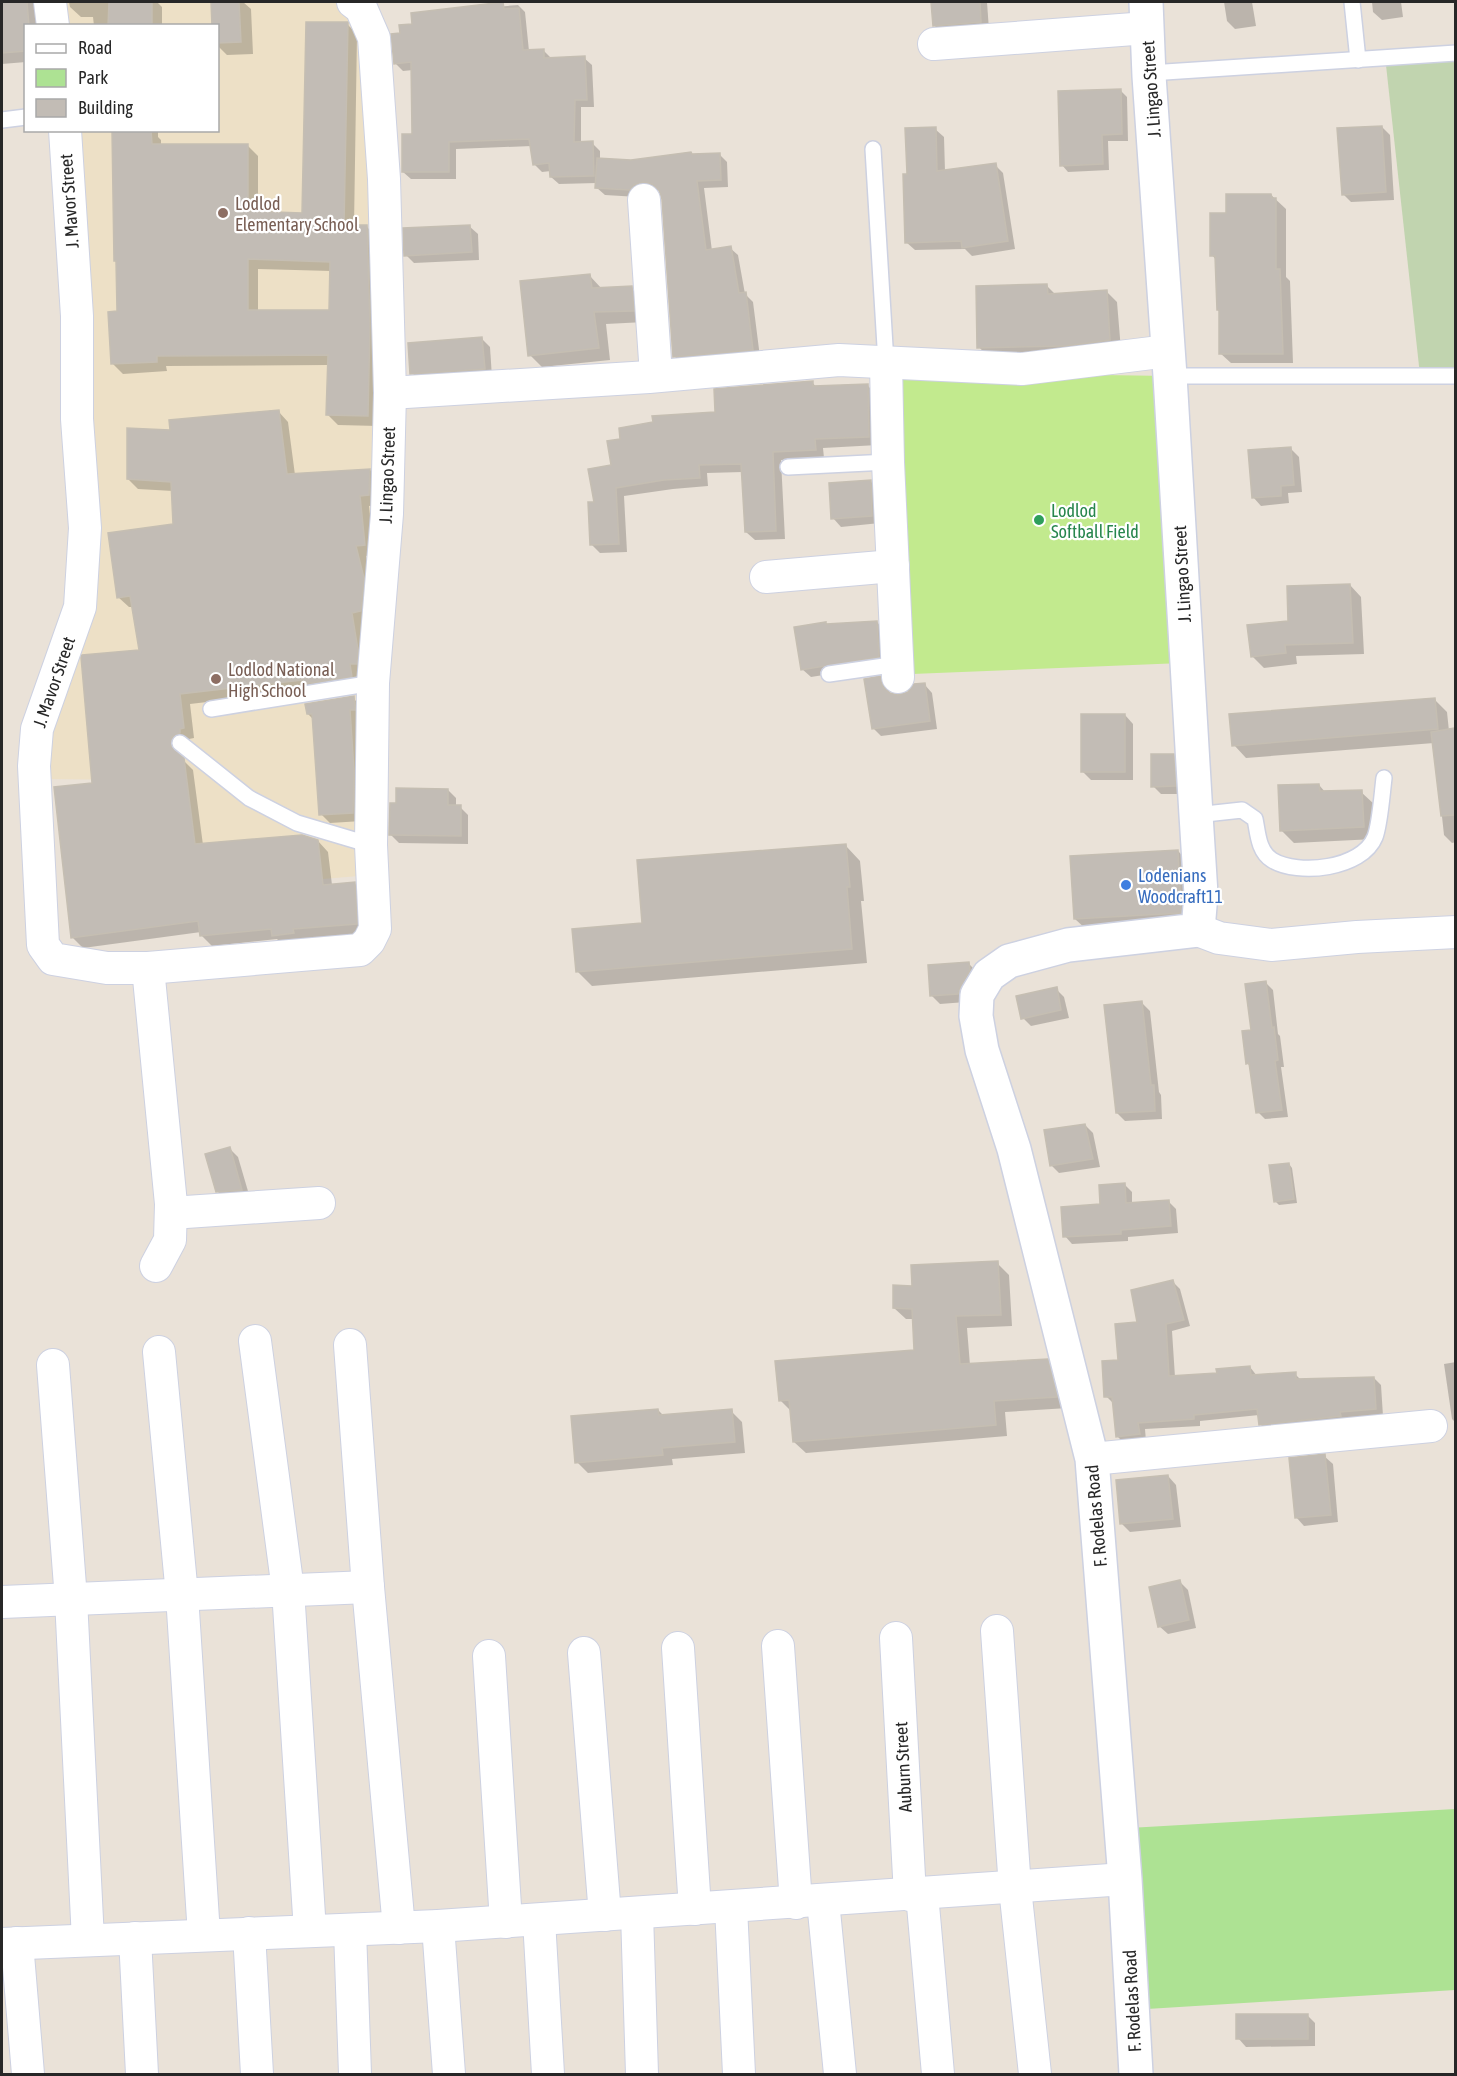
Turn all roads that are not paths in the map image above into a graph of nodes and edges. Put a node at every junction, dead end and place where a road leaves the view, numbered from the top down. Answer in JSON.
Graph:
{"nodes":[{"id":1,"x":50,"y":2,"type":"edge"},
{"id":2,"x":1352,"y":2,"type":"edge"},
{"id":3,"x":366,"y":4,"type":"edge"},
{"id":4,"x":1147,"y":15,"type":"edge"},
{"id":5,"x":53,"y":24,"type":"edge"},
{"id":6,"x":934,"y":44,"type":"dead end"},
{"id":7,"x":1455,"y":53,"type":"edge"},
{"id":8,"x":1358,"y":60,"type":"junction"},
{"id":9,"x":1149,"y":76,"type":"junction"},
{"id":10,"x":24,"y":117,"type":"edge"},
{"id":11,"x":2,"y":120,"type":"edge"},
{"id":12,"x":65,"y":132,"type":"edge"},
{"id":13,"x":873,"y":149,"type":"dead end"},
{"id":14,"x":644,"y":200,"type":"dead end"},
{"id":15,"x":886,"y":363,"type":"junction"},
{"id":16,"x":1169,"y":363,"type":"junction"},
{"id":17,"x":656,"y":375,"type":"junction"},
{"id":18,"x":1455,"y":376,"type":"edge"},
{"id":19,"x":390,"y":393,"type":"junction"},
{"id":20,"x":888,"y":462,"type":"junction"},
{"id":21,"x":788,"y":467,"type":"dead end"},
{"id":22,"x":893,"y":566,"type":"junction"},
{"id":23,"x":766,"y":577,"type":"dead end"},
{"id":24,"x":898,"y":670,"type":"joint"},
{"id":25,"x":829,"y":674,"type":"dead end"},
{"id":26,"x":373,"y":683,"type":"junction"},
{"id":27,"x":211,"y":709,"type":"dead end"},
{"id":28,"x":180,"y":743,"type":"dead end"},
{"id":29,"x":1384,"y":778,"type":"dead end"},
{"id":30,"x":1196,"y":815,"type":"junction"},
{"id":31,"x":371,"y":845,"type":"junction"},
{"id":32,"x":1198,"y":930,"type":"junction"},
{"id":33,"x":1455,"y":932,"type":"edge"},
{"id":34,"x":360,"y":950,"type":"joint"},
{"id":35,"x":148,"y":968,"type":"junction"},
{"id":36,"x":319,"y":1203,"type":"dead end"},
{"id":37,"x":171,"y":1213,"type":"junction"},
{"id":38,"x":156,"y":1266,"type":"dead end"},
{"id":39,"x":255,"y":1341,"type":"dead end"},
{"id":40,"x":350,"y":1345,"type":"dead end"},
{"id":41,"x":159,"y":1352,"type":"dead end"},
{"id":42,"x":53,"y":1365,"type":"dead end"},
{"id":43,"x":1431,"y":1425,"type":"dead end"},
{"id":44,"x":1092,"y":1459,"type":"junction"},
{"id":45,"x":368,"y":1587,"type":"junction"},
{"id":46,"x":288,"y":1590,"type":"junction"},
{"id":47,"x":182,"y":1595,"type":"junction"},
{"id":48,"x":71,"y":1599,"type":"junction"},
{"id":49,"x":2,"y":1602,"type":"edge"},
{"id":50,"x":997,"y":1632,"type":"dead end"},
{"id":51,"x":896,"y":1638,"type":"dead end"},
{"id":52,"x":778,"y":1646,"type":"dead end"},
{"id":53,"x":678,"y":1648,"type":"dead end"},
{"id":54,"x":584,"y":1653,"type":"dead end"},
{"id":55,"x":489,"y":1656,"type":"dead end"},
{"id":56,"x":1125,"y":1879,"type":"junction"},
{"id":57,"x":1015,"y":1888,"type":"junction"},
{"id":58,"x":916,"y":1894,"type":"junction"},
{"id":59,"x":810,"y":1902,"type":"junction"},
{"id":60,"x":731,"y":1907,"type":"junction"},
{"id":61,"x":695,"y":1909,"type":"junction"},
{"id":62,"x":637,"y":1913,"type":"junction"},
{"id":63,"x":605,"y":1916,"type":"junction"},
{"id":64,"x":539,"y":1920,"type":"junction"},
{"id":65,"x":506,"y":1922,"type":"junction"},
{"id":66,"x":438,"y":1926,"type":"junction"},
{"id":67,"x":399,"y":1928,"type":"junction"},
{"id":68,"x":350,"y":1930,"type":"junction"},
{"id":69,"x":310,"y":1931,"type":"junction"},
{"id":70,"x":249,"y":1933,"type":"junction"},
{"id":71,"x":204,"y":1935,"type":"junction"},
{"id":72,"x":135,"y":1938,"type":"junction"},
{"id":73,"x":88,"y":1940,"type":"junction"},
{"id":74,"x":9,"y":1943,"type":"edge"},
{"id":75,"x":27,"y":2074,"type":"edge"},
{"id":76,"x":142,"y":2074,"type":"edge"},
{"id":77,"x":258,"y":2074,"type":"edge"},
{"id":78,"x":355,"y":2074,"type":"edge"},
{"id":79,"x":449,"y":2074,"type":"edge"},
{"id":80,"x":548,"y":2074,"type":"edge"},
{"id":81,"x":642,"y":2074,"type":"edge"},
{"id":82,"x":739,"y":2074,"type":"edge"},
{"id":83,"x":840,"y":2074,"type":"edge"},
{"id":84,"x":938,"y":2074,"type":"edge"},
{"id":85,"x":1035,"y":2074,"type":"edge"},
{"id":86,"x":1136,"y":2074,"type":"edge"}],
"edges":[{"from":1,"to":5,"type":"street"},
{"from":2,"to":8,"type":"lane"},
{"from":3,"to":19,"type":"street","name":"J. Lingao Street"},
{"from":4,"to":6,"type":"street"},
{"from":4,"to":9,"type":"street","name":"J. Lingao Street"},
{"from":7,"to":8,"type":"lane"},
{"from":8,"to":9,"type":"lane"},
{"from":9,"to":16,"type":"street","name":"J. Lingao Street"},
{"from":10,"to":11,"type":"lane"},
{"from":12,"to":35,"type":"street","name":"J. Mavor Street"},
{"from":13,"to":15,"type":"lane"},
{"from":14,"to":17,"type":"street"},
{"from":15,"to":16,"type":"street"},
{"from":15,"to":17,"type":"street"},
{"from":15,"to":20,"type":"street"},
{"from":16,"to":18,"type":"lane"},
{"from":16,"to":30,"type":"street","name":"J. Lingao Street"},
{"from":17,"to":19,"type":"street"},
{"from":19,"to":26,"type":"street","name":"J. Lingao Street"},
{"from":20,"to":21,"type":"lane"},
{"from":20,"to":22,"type":"street"},
{"from":22,"to":23,"type":"street"},
{"from":22,"to":24,"type":"street"},
{"from":24,"to":25,"type":"lane"},
{"from":26,"to":27,"type":"lane"},
{"from":26,"to":31,"type":"street","name":"J. Lingao Street"},
{"from":28,"to":31,"type":"lane"},
{"from":29,"to":30,"type":"lane"},
{"from":30,"to":32,"type":"street","name":"J. Lingao Street"},
{"from":31,"to":34,"type":"street","name":"J. Lingao Street"},
{"from":32,"to":33,"type":"street"},
{"from":32,"to":44,"type":"street","name":"F. Rodelas Road"},
{"from":34,"to":35,"type":"street","name":"J. Mavor Street"},
{"from":35,"to":37,"type":"street"},
{"from":36,"to":37,"type":"street"},
{"from":37,"to":38,"type":"street"},
{"from":39,"to":46,"type":"street"},
{"from":40,"to":45,"type":"street"},
{"from":41,"to":47,"type":"street"},
{"from":42,"to":48,"type":"street"},
{"from":43,"to":44,"type":"street"},
{"from":44,"to":56,"type":"street","name":"F. Rodelas Road"},
{"from":45,"to":46,"type":"street"},
{"from":45,"to":67,"type":"street"},
{"from":46,"to":47,"type":"street"},
{"from":46,"to":69,"type":"street"},
{"from":47,"to":48,"type":"street"},
{"from":47,"to":71,"type":"street"},
{"from":48,"to":49,"type":"street"},
{"from":48,"to":73,"type":"street"},
{"from":50,"to":57,"type":"street"},
{"from":51,"to":58,"type":"street","name":"Auburn Street"},
{"from":52,"to":59,"type":"street"},
{"from":53,"to":61,"type":"street"},
{"from":54,"to":63,"type":"street"},
{"from":55,"to":65,"type":"street"},
{"from":56,"to":57,"type":"street"},
{"from":56,"to":86,"type":"street","name":"F. Rodelas Road"},
{"from":57,"to":58,"type":"street"},
{"from":57,"to":85,"type":"street"},
{"from":58,"to":59,"type":"street"},
{"from":58,"to":84,"type":"street","name":"Auburn Street"},
{"from":59,"to":60,"type":"street"},
{"from":59,"to":83,"type":"street"},
{"from":60,"to":61,"type":"street"},
{"from":60,"to":82,"type":"street"},
{"from":61,"to":62,"type":"street"},
{"from":62,"to":63,"type":"street"},
{"from":62,"to":81,"type":"street"},
{"from":63,"to":64,"type":"street"},
{"from":64,"to":65,"type":"street"},
{"from":64,"to":80,"type":"street"},
{"from":65,"to":66,"type":"street"},
{"from":66,"to":67,"type":"street"},
{"from":66,"to":79,"type":"street"},
{"from":67,"to":68,"type":"street"},
{"from":68,"to":69,"type":"street"},
{"from":68,"to":78,"type":"street"},
{"from":69,"to":70,"type":"street"},
{"from":70,"to":71,"type":"street"},
{"from":70,"to":77,"type":"street"},
{"from":71,"to":72,"type":"street"},
{"from":72,"to":73,"type":"street"},
{"from":72,"to":76,"type":"street"},
{"from":73,"to":74,"type":"street"},
{"from":74,"to":75,"type":"street"}]}
